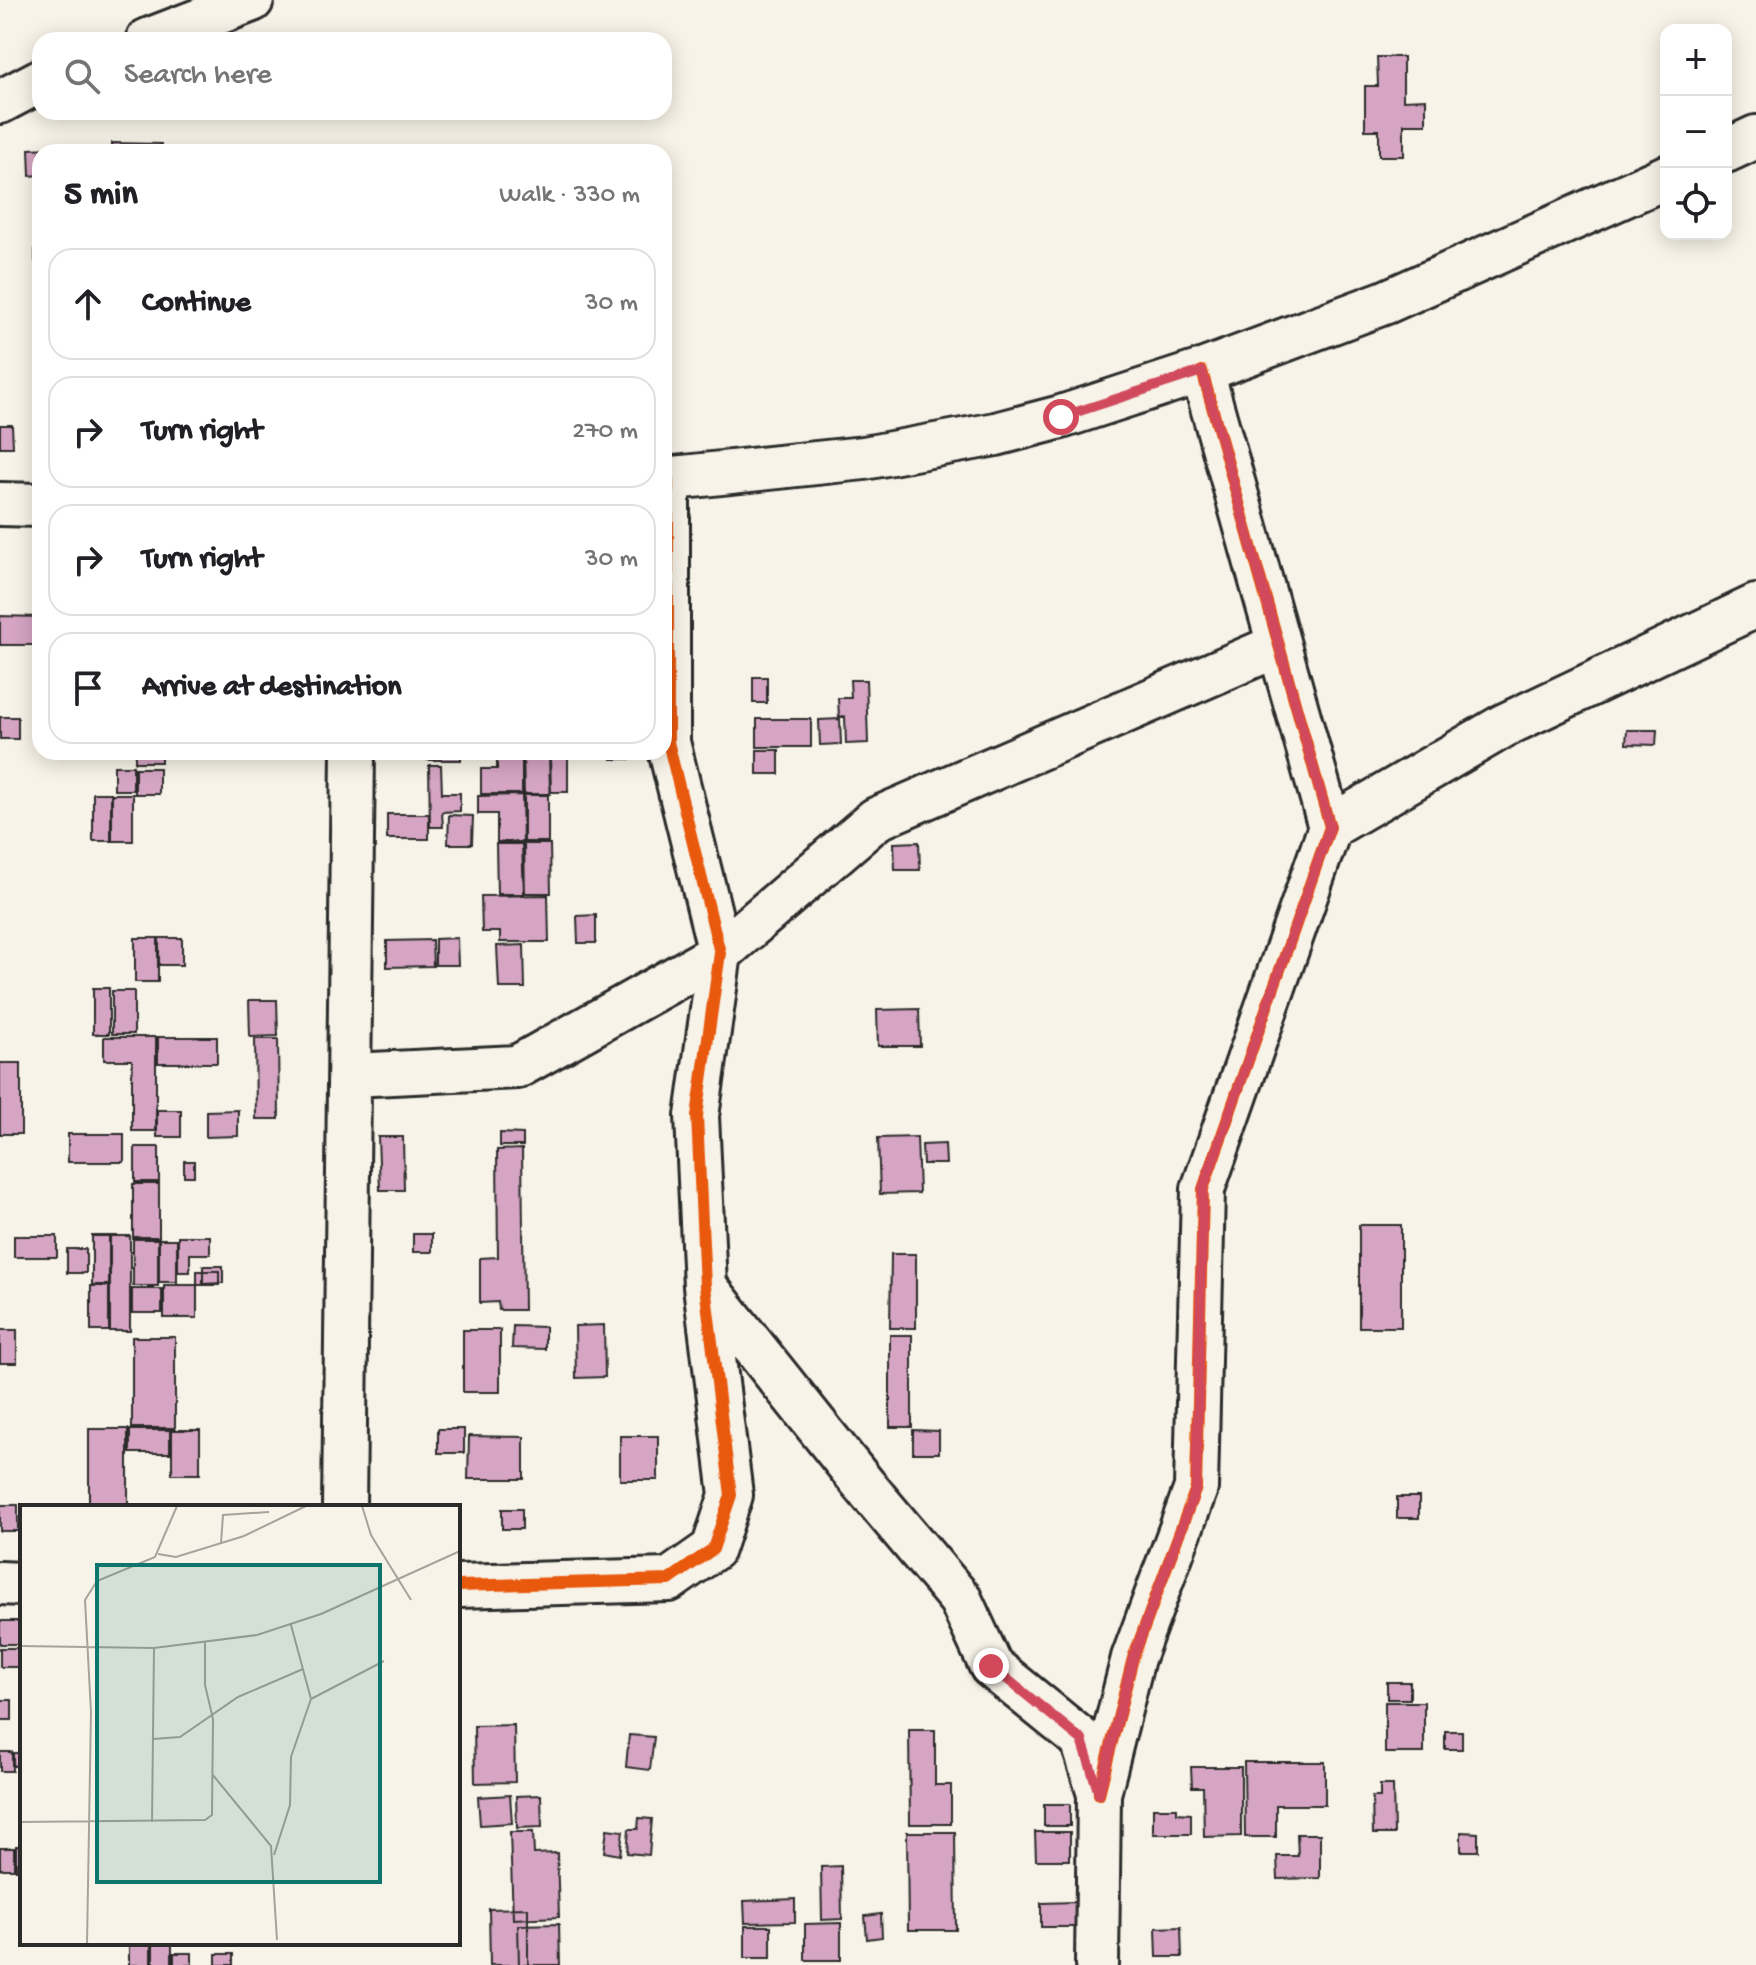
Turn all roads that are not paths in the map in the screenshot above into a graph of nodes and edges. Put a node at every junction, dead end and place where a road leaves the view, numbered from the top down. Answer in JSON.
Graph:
{"nodes":[{"id":1,"x":252,"y":0,"type":"edge"},
{"id":2,"x":169,"y":32,"type":"edge"},
{"id":3,"x":32,"y":85,"type":"edge"},
{"id":4,"x":0,"y":102,"type":"edge"},
{"id":5,"x":1756,"y":137,"type":"edge"},
{"id":6,"x":1732,"y":148,"type":"edge"},
{"id":7,"x":1660,"y":180,"type":"edge"},
{"id":8,"x":1202,"y":371,"type":"junction"},
{"id":9,"x":672,"y":478,"type":"edge"},
{"id":10,"x":0,"y":504,"type":"edge"},
{"id":11,"x":32,"y":505,"type":"edge"},
{"id":12,"x":1756,"y":606,"type":"edge"},
{"id":13,"x":1279,"y":645,"type":"junction"},
{"id":14,"x":672,"y":758,"type":"edge"},
{"id":15,"x":353,"y":760,"type":"edge"},
{"id":16,"x":1330,"y":827,"type":"junction"},
{"id":17,"x":720,"y":953,"type":"junction"},
{"id":18,"x":351,"y":1075,"type":"junction"},
{"id":19,"x":705,"y":1286,"type":"junction"},
{"id":20,"x":344,"y":1505,"type":"edge"},
{"id":21,"x":0,"y":1583,"type":"edge"},
{"id":22,"x":20,"y":1584,"type":"edge"},
{"id":23,"x":460,"y":1586,"type":"edge"},
{"id":24,"x":1099,"y":1794,"type":"junction"},
{"id":25,"x":1097,"y":1965,"type":"edge"}],
"edges":[{"from":1,"to":2,"type":"street"},
{"from":3,"to":4,"type":"street"},
{"from":5,"to":6,"type":"street"},
{"from":7,"to":8,"type":"street"},
{"from":8,"to":9,"type":"street"},
{"from":8,"to":13,"type":"street"},
{"from":10,"to":11,"type":"street"},
{"from":12,"to":16,"type":"street"},
{"from":13,"to":16,"type":"street"},
{"from":13,"to":17,"type":"street"},
{"from":14,"to":17,"type":"street"},
{"from":15,"to":18,"type":"street"},
{"from":16,"to":24,"type":"street"},
{"from":17,"to":18,"type":"street"},
{"from":17,"to":19,"type":"street"},
{"from":18,"to":20,"type":"street"},
{"from":19,"to":23,"type":"street"},
{"from":19,"to":24,"type":"street"},
{"from":21,"to":22,"type":"street"},
{"from":24,"to":25,"type":"street"}]}
